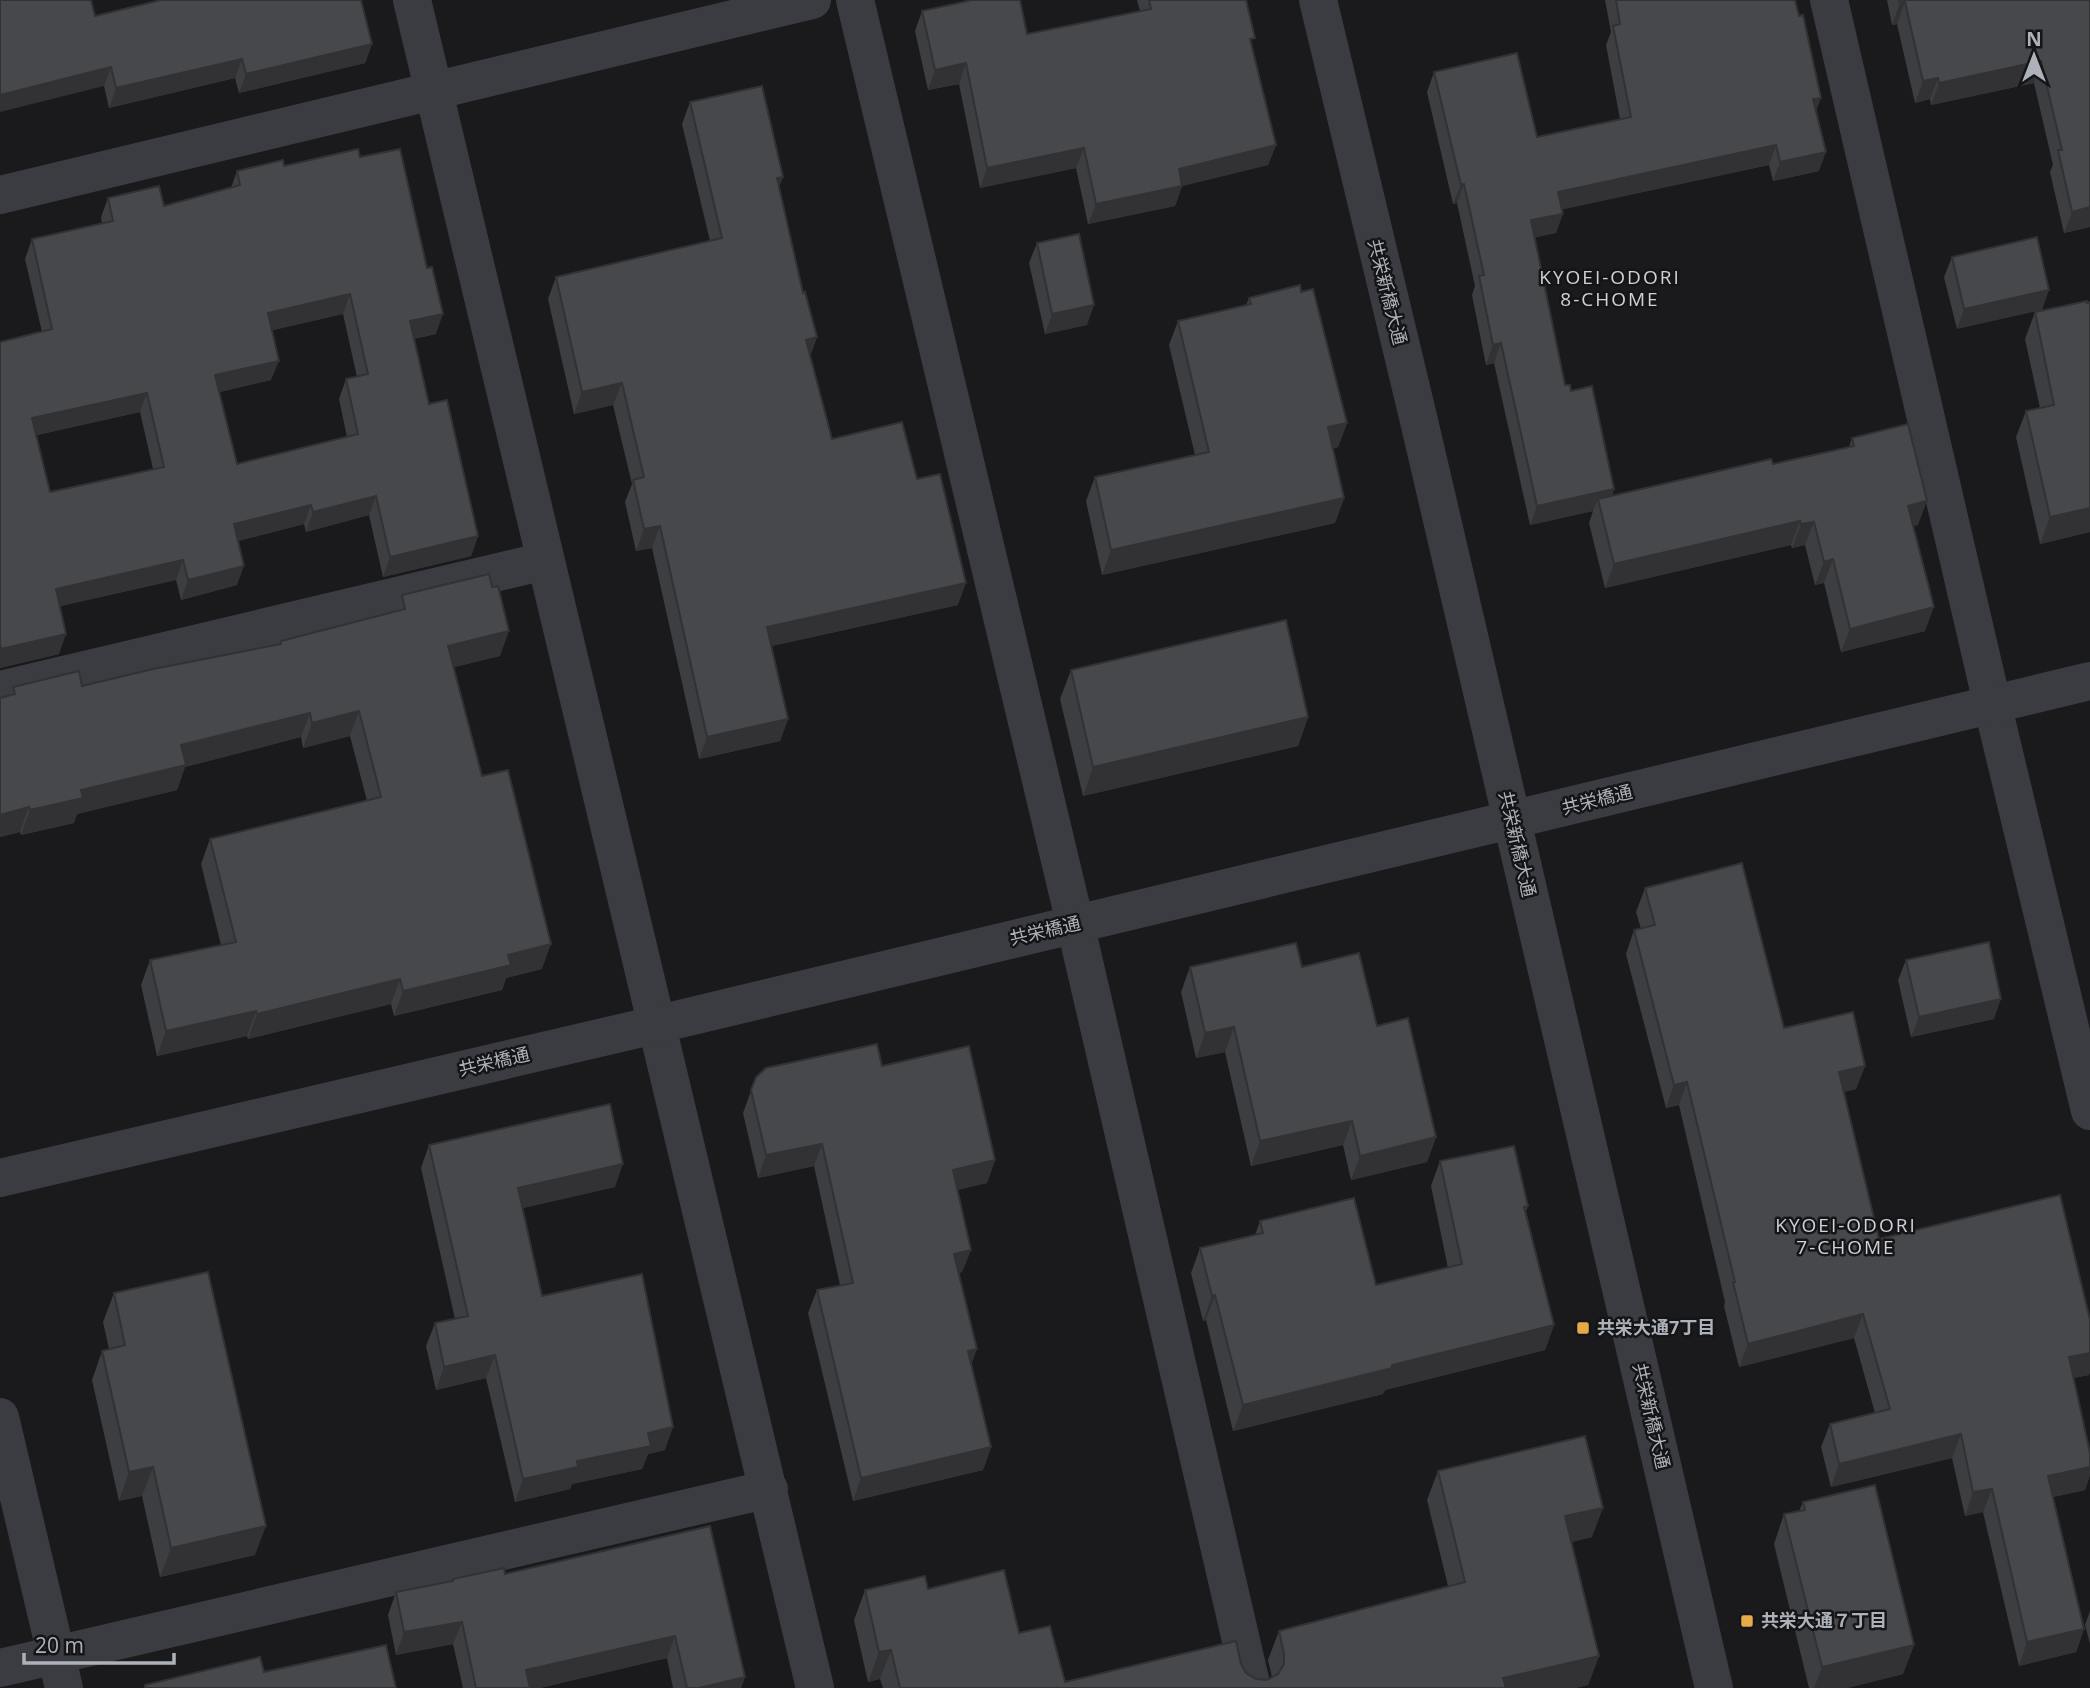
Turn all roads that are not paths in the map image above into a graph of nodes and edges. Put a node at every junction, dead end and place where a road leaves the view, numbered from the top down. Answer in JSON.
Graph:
{"nodes":[{"id":1,"x":412,"y":0,"type":"edge"},
{"id":2,"x":812,"y":0,"type":"edge"},
{"id":3,"x":855,"y":0,"type":"edge"},
{"id":4,"x":1318,"y":0,"type":"edge"},
{"id":5,"x":1829,"y":0,"type":"edge"},
{"id":6,"x":432,"y":89,"type":"junction"},
{"id":7,"x":0,"y":195,"type":"edge"},
{"id":8,"x":545,"y":561,"type":"junction"},
{"id":9,"x":2090,"y":681,"type":"edge"},
{"id":10,"x":0,"y":690,"type":"edge"},
{"id":11,"x":1992,"y":704,"type":"junction"},
{"id":12,"x":1512,"y":821,"type":"junction"},
{"id":13,"x":1075,"y":923,"type":"junction"},
{"id":14,"x":655,"y":1025,"type":"junction"},
{"id":15,"x":2090,"y":1111,"type":"edge"},
{"id":16,"x":0,"y":1178,"type":"edge"},
{"id":17,"x":0,"y":1418,"type":"edge"},
{"id":18,"x":769,"y":1489,"type":"junction"},
{"id":19,"x":0,"y":1668,"type":"edge"},
{"id":20,"x":60,"y":1671,"type":"edge"},
{"id":21,"x":815,"y":1688,"type":"edge"},
{"id":22,"x":1252,"y":1688,"type":"edge"},
{"id":23,"x":1714,"y":1688,"type":"edge"}],
"edges":[{"from":1,"to":6,"type":"street"},
{"from":2,"to":6,"type":"street"},
{"from":3,"to":13,"type":"street"},
{"from":4,"to":12,"type":"street","name":"共栄新橋大通"},
{"from":5,"to":11,"type":"street"},
{"from":6,"to":7,"type":"street"},
{"from":6,"to":8,"type":"street"},
{"from":8,"to":10,"type":"street"},
{"from":8,"to":14,"type":"street"},
{"from":9,"to":11,"type":"street","name":"共栄橋通"},
{"from":11,"to":12,"type":"street","name":"共栄橋通"},
{"from":11,"to":15,"type":"street"},
{"from":12,"to":13,"type":"street","name":"共栄橋通"},
{"from":12,"to":23,"type":"street","name":"共栄新橋大通"},
{"from":13,"to":14,"type":"street","name":"共栄橋通"},
{"from":13,"to":22,"type":"street"},
{"from":14,"to":16,"type":"street","name":"共栄橋通"},
{"from":14,"to":18,"type":"street"},
{"from":17,"to":20,"type":"street"},
{"from":18,"to":20,"type":"street"},
{"from":18,"to":21,"type":"street"},
{"from":19,"to":20,"type":"street"}]}
